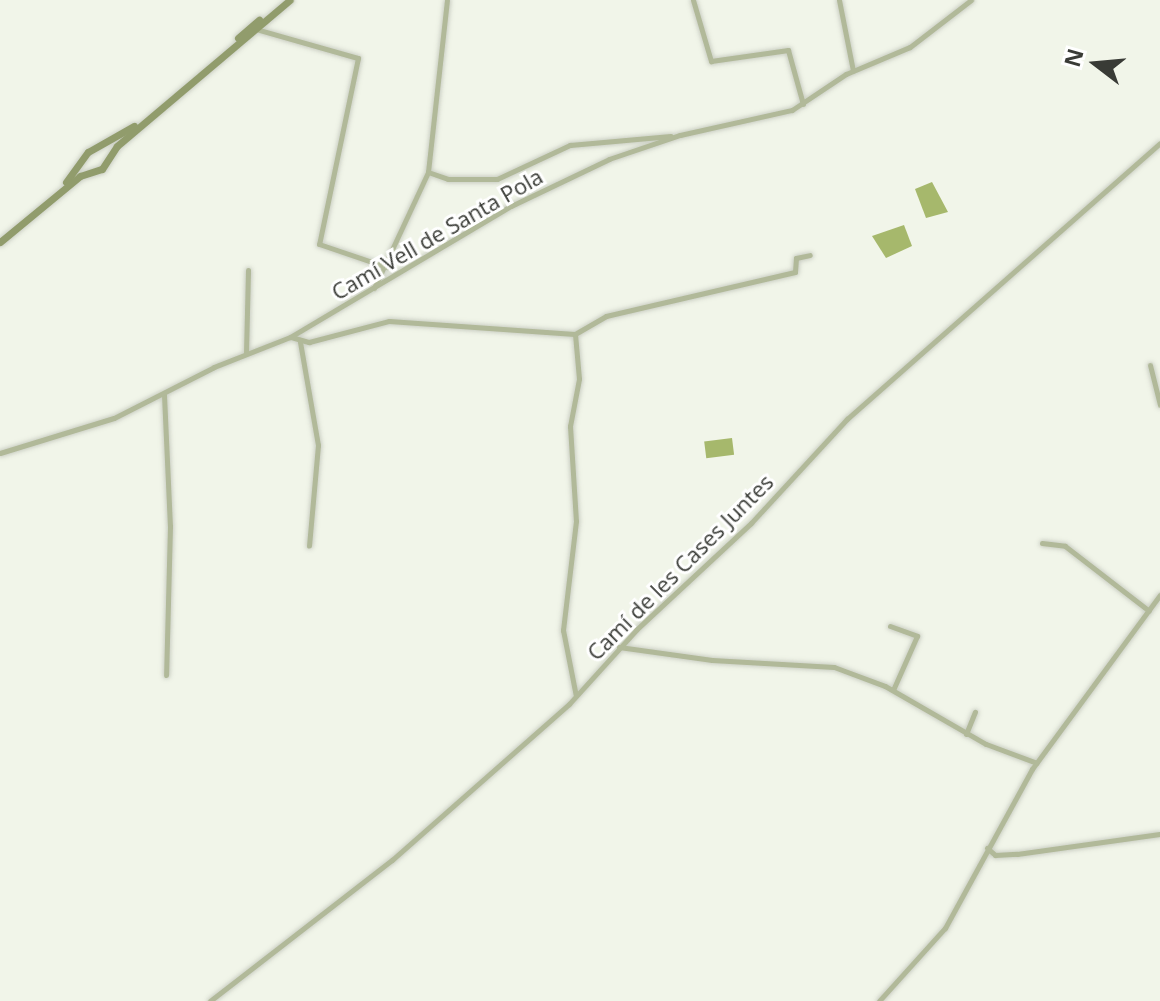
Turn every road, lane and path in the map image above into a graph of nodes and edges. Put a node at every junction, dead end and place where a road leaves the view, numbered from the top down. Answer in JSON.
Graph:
{"nodes":[{"id":1,"x":283,"y":0,"type":"edge"},
{"id":2,"x":290,"y":0,"type":"edge"},
{"id":3,"x":447,"y":0,"type":"edge"},
{"id":4,"x":693,"y":0,"type":"edge"},
{"id":5,"x":839,"y":0,"type":"edge"},
{"id":6,"x":971,"y":0,"type":"edge"},
{"id":7,"x":256,"y":29,"type":"junction"},
{"id":8,"x":853,"y":71,"type":"junction"},
{"id":9,"x":803,"y":104,"type":"junction"},
{"id":10,"x":680,"y":135,"type":"junction"},
{"id":11,"x":1160,"y":143,"type":"edge"},
{"id":12,"x":98,"y":149,"type":"junction"},
{"id":13,"x":84,"y":160,"type":"junction"},
{"id":14,"x":106,"y":161,"type":"junction"},
{"id":15,"x":91,"y":170,"type":"junction"},
{"id":16,"x":428,"y":172,"type":"junction"},
{"id":17,"x":0,"y":240,"type":"edge"},
{"id":18,"x":810,"y":255,"type":"dead end"},
{"id":19,"x":387,"y":267,"type":"junction"},
{"id":20,"x":248,"y":270,"type":"dead end"},
{"id":21,"x":374,"y":289,"type":"junction"},
{"id":22,"x":575,"y":334,"type":"junction"},
{"id":23,"x":290,"y":337,"type":"junction"},
{"id":24,"x":300,"y":342,"type":"junction"},
{"id":25,"x":246,"y":353,"type":"junction"},
{"id":26,"x":1150,"y":365,"type":"dead end"},
{"id":27,"x":164,"y":395,"type":"junction"},
{"id":28,"x":1160,"y":405,"type":"edge"},
{"id":29,"x":0,"y":453,"type":"edge"},
{"id":30,"x":1042,"y":543,"type":"dead end"},
{"id":31,"x":309,"y":546,"type":"dead end"},
{"id":32,"x":1160,"y":595,"type":"edge"},
{"id":33,"x":1149,"y":611,"type":"junction"},
{"id":34,"x":890,"y":626,"type":"dead end"},
{"id":35,"x":619,"y":647,"type":"junction"},
{"id":36,"x":166,"y":675,"type":"dead end"},
{"id":37,"x":893,"y":690,"type":"junction"},
{"id":38,"x":576,"y":696,"type":"junction"},
{"id":39,"x":975,"y":712,"type":"dead end"},
{"id":40,"x":966,"y":734,"type":"junction"},
{"id":41,"x":1037,"y":763,"type":"junction"},
{"id":42,"x":1160,"y":834,"type":"edge"},
{"id":43,"x":987,"y":848,"type":"junction"},
{"id":44,"x":210,"y":1001,"type":"edge"},
{"id":45,"x":879,"y":1001,"type":"edge"}],
"edges":[{"from":1,"to":12,"type":"main road"},
{"from":2,"to":7,"type":"main road"},
{"from":3,"to":16,"type":"street"},
{"from":4,"to":9,"type":"street"},
{"from":5,"to":8,"type":"street"},
{"from":6,"to":8,"type":"street","name":"Camí Vell de Santa Pola"},
{"from":7,"to":14,"type":"main road"},
{"from":7,"to":19,"type":"street"},
{"from":8,"to":9,"type":"street","name":"Camí Vell de Santa Pola"},
{"from":9,"to":10,"type":"street","name":"Camí Vell de Santa Pola"},
{"from":10,"to":16,"type":"street"},
{"from":10,"to":21,"type":"street","name":"Camí Vell de Santa Pola"},
{"from":11,"to":35,"type":"street","name":"Camí de les Cases Juntes"},
{"from":12,"to":13,"type":"main road"},
{"from":12,"to":14,"type":"main road"},
{"from":13,"to":15,"type":"main road"},
{"from":13,"to":17,"type":"main road"},
{"from":14,"to":15,"type":"main road"},
{"from":15,"to":17,"type":"main road"},
{"from":16,"to":19,"type":"street"},
{"from":18,"to":22,"type":"street"},
{"from":19,"to":21,"type":"street"},
{"from":20,"to":25,"type":"street"},
{"from":21,"to":23,"type":"street","name":"Camí Vell de Santa Pola"},
{"from":22,"to":24,"type":"street"},
{"from":22,"to":38,"type":"street"},
{"from":23,"to":24,"type":"street"},
{"from":23,"to":25,"type":"street","name":"Camí Vell de Santa Pola"},
{"from":24,"to":31,"type":"street"},
{"from":25,"to":27,"type":"street","name":"Camí Vell de Santa Pola"},
{"from":26,"to":28,"type":"street"},
{"from":27,"to":29,"type":"street","name":"Camí Vell de Santa Pola"},
{"from":27,"to":36,"type":"street"},
{"from":30,"to":33,"type":"street"},
{"from":32,"to":33,"type":"street"},
{"from":33,"to":41,"type":"street"},
{"from":34,"to":37,"type":"street"},
{"from":35,"to":37,"type":"street"},
{"from":35,"to":38,"type":"street","name":"Camí de les Cases Juntes"},
{"from":37,"to":40,"type":"street"},
{"from":38,"to":44,"type":"street","name":"Camí de les Cases Juntes"},
{"from":39,"to":40,"type":"street"},
{"from":40,"to":41,"type":"street"},
{"from":41,"to":43,"type":"street"},
{"from":42,"to":43,"type":"street"},
{"from":43,"to":45,"type":"street"}]}
